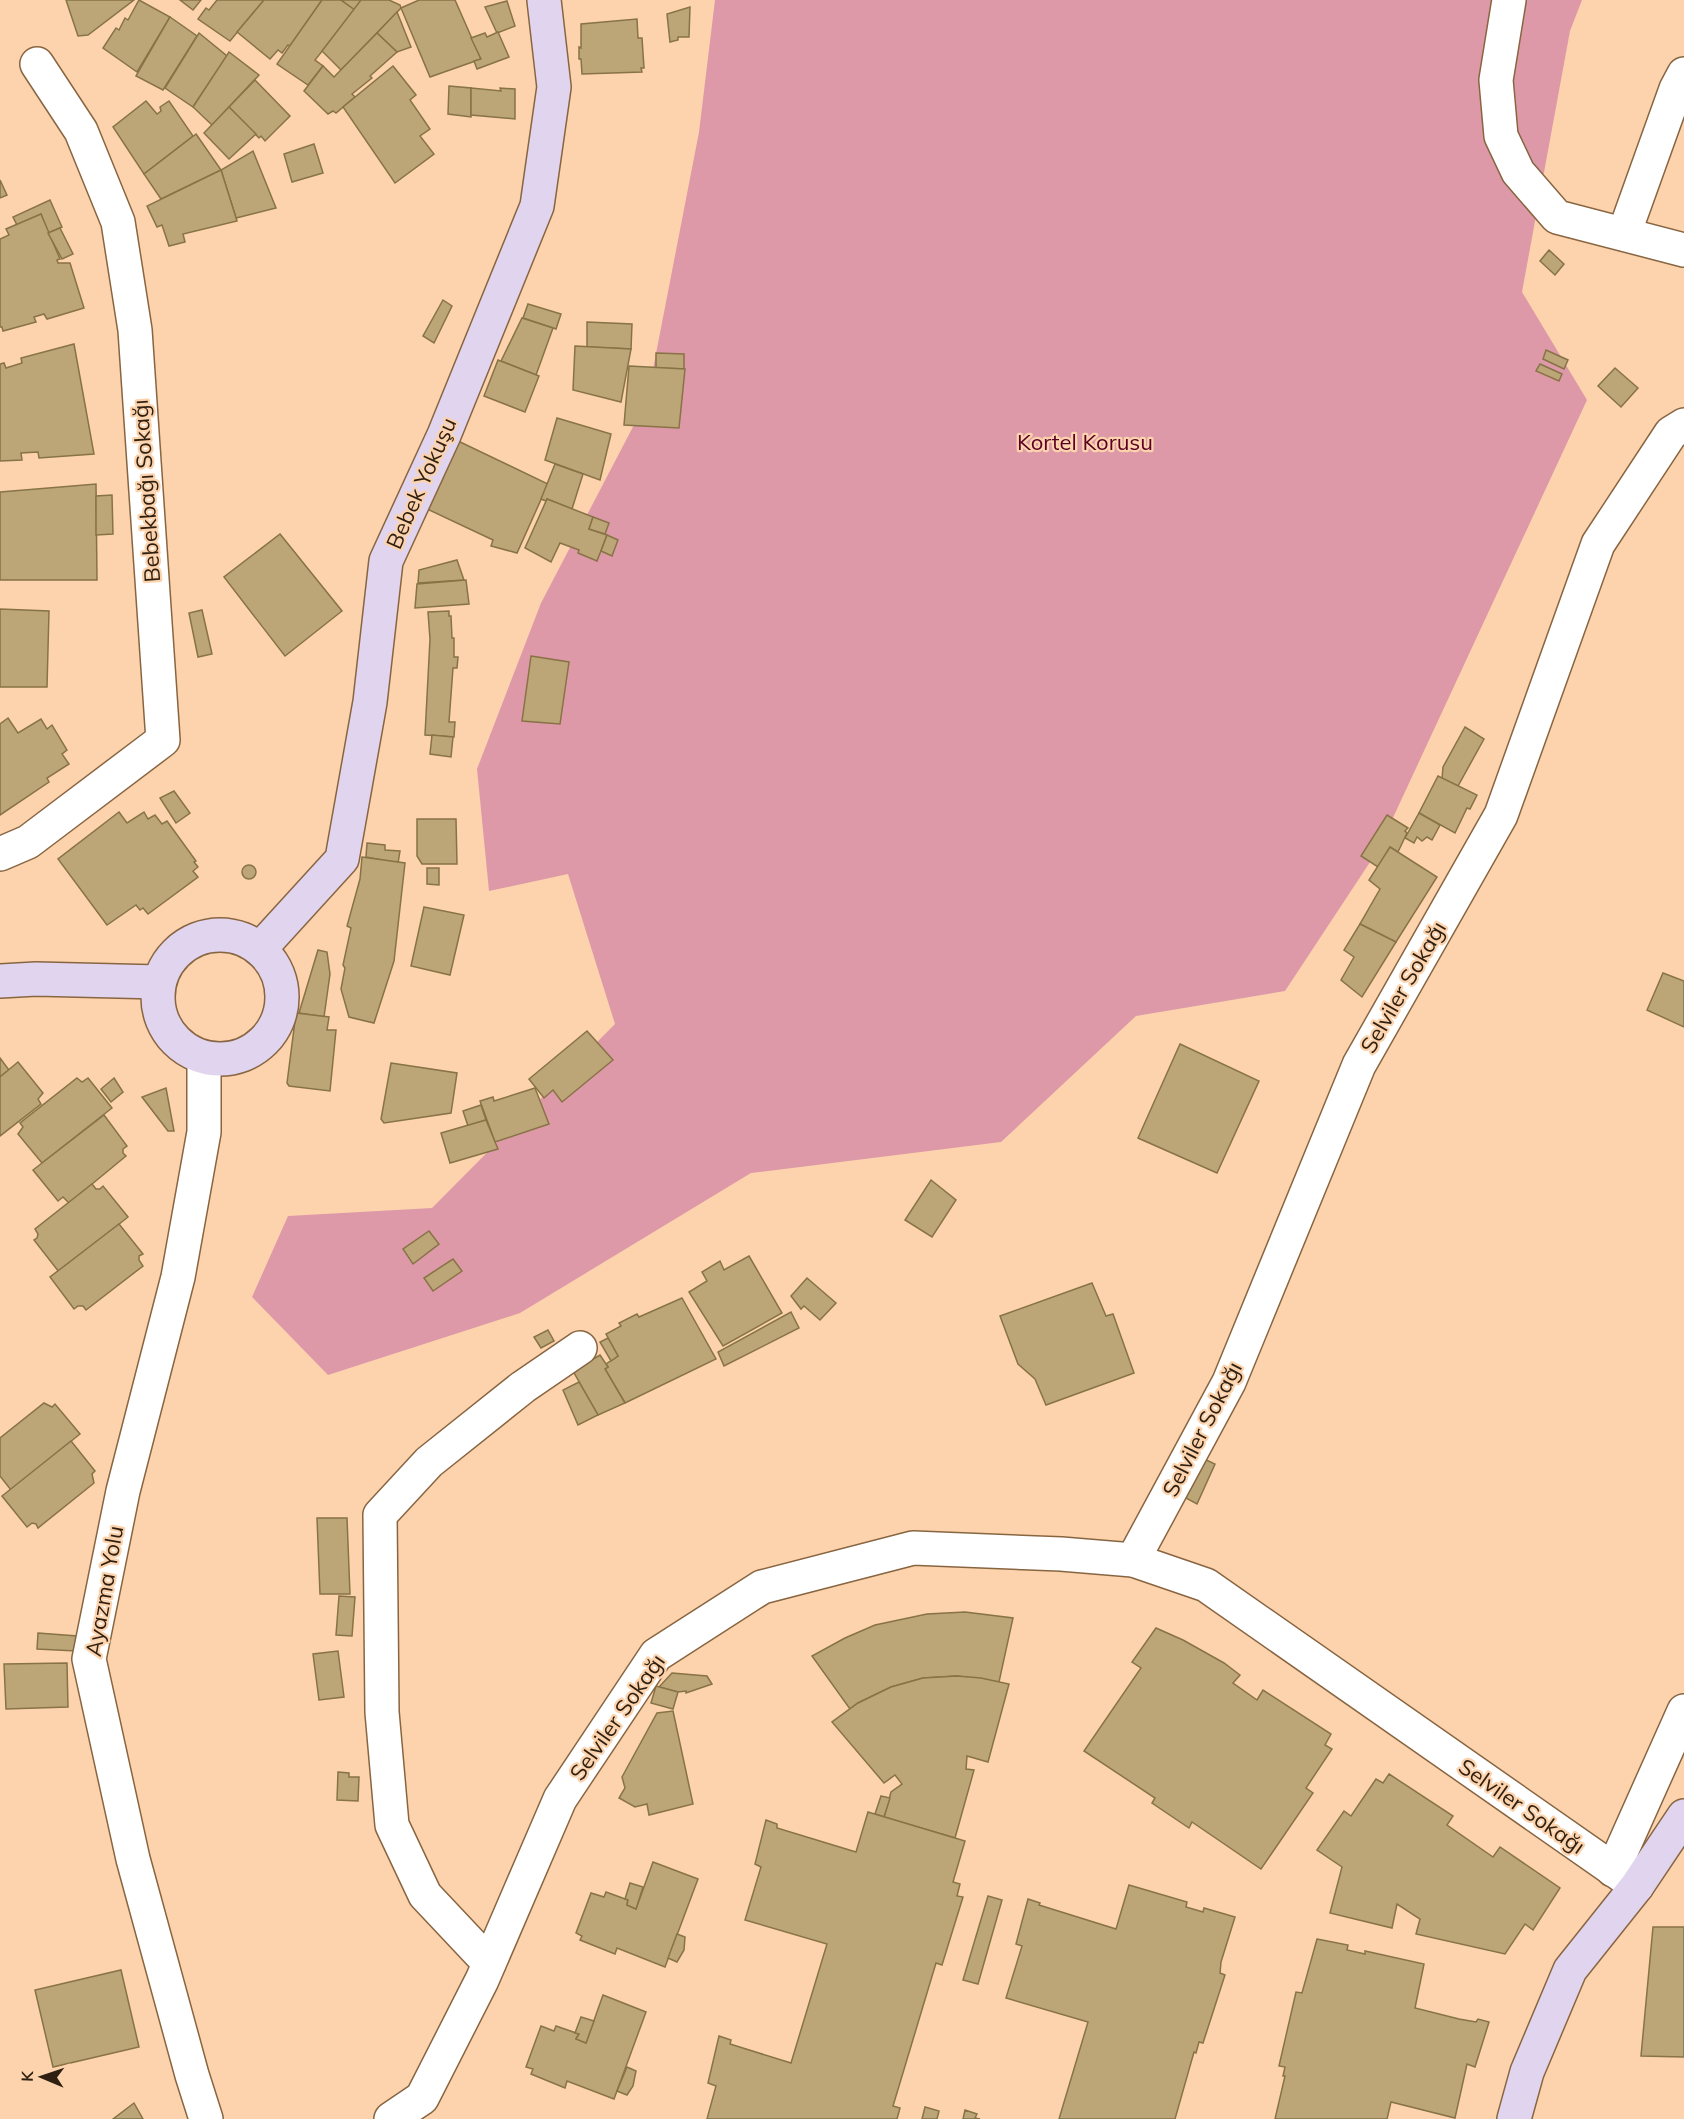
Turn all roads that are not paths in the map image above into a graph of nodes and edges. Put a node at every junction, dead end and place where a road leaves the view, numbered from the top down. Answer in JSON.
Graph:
{"nodes":[{"id":1,"x":544,"y":0,"type":"edge"},
{"id":2,"x":1509,"y":0,"type":"edge"},
{"id":3,"x":37,"y":64,"type":"dead end"},
{"id":4,"x":1684,"y":74,"type":"edge"},
{"id":5,"x":1623,"y":234,"type":"junction"},
{"id":6,"x":1684,"y":250,"type":"edge"},
{"id":7,"x":1684,"y":425,"type":"edge"},
{"id":8,"x":0,"y":854,"type":"edge"},
{"id":9,"x":260,"y":949,"type":"junction"},
{"id":10,"x":0,"y":981,"type":"edge"},
{"id":11,"x":159,"y":982,"type":"junction"},
{"id":12,"x":204,"y":1059,"type":"junction"},
{"id":13,"x":580,"y":1348,"type":"dead end"},
{"id":14,"x":1133,"y":1560,"type":"junction"},
{"id":15,"x":1684,"y":1711,"type":"edge"},
{"id":16,"x":1684,"y":1816,"type":"edge"},
{"id":17,"x":1684,"y":1847,"type":"edge"},
{"id":18,"x":1625,"y":1878,"type":"junction"},
{"id":19,"x":489,"y":1963,"type":"junction"},
{"id":20,"x":206,"y":2119,"type":"edge"},
{"id":21,"x":391,"y":2119,"type":"edge"},
{"id":22,"x":1514,"y":2119,"type":"edge"}],
"edges":[{"from":1,"to":9,"type":"street","name":"Bebek Yokuşu"},
{"from":2,"to":5,"type":"street"},
{"from":3,"to":8,"type":"street","name":"Bebekbağı Sokağı"},
{"from":4,"to":5,"type":"street"},
{"from":5,"to":6,"type":"street"},
{"from":7,"to":14,"type":"street","name":"Selviler Sokağı"},
{"from":9,"to":11,"type":"street"},
{"from":9,"to":12,"type":"street"},
{"from":10,"to":11,"type":"street"},
{"from":11,"to":12,"type":"street"},
{"from":12,"to":20,"type":"street","name":"Ayazma Yolu"},
{"from":13,"to":19,"type":"street"},
{"from":14,"to":18,"type":"street","name":"Selviler Sokağı"},
{"from":14,"to":19,"type":"street","name":"Selviler Sokağı"},
{"from":15,"to":18,"type":"street"},
{"from":16,"to":18,"type":"street"},
{"from":17,"to":18,"type":"street"},
{"from":18,"to":22,"type":"street"},
{"from":19,"to":21,"type":"street","name":"Selviler Sokağı"}]}
